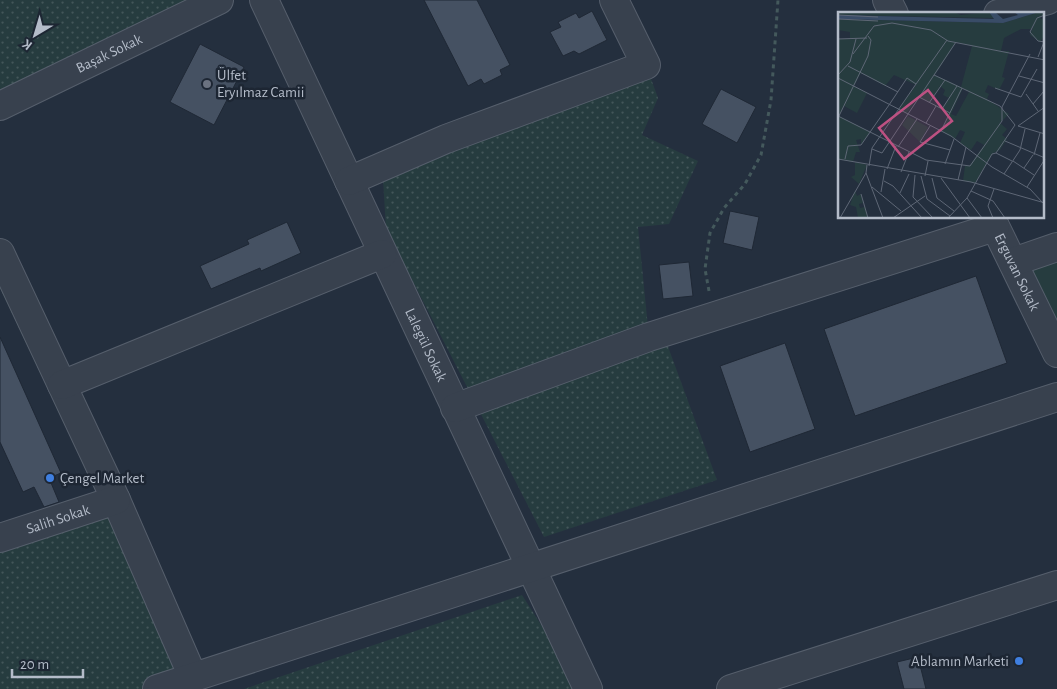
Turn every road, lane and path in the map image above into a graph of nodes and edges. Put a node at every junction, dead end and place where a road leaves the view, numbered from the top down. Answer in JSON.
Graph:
{"nodes":[{"id":1,"x":219,"y":0,"type":"edge"},
{"id":2,"x":264,"y":0,"type":"edge"},
{"id":3,"x":614,"y":0,"type":"edge"},
{"id":4,"x":779,"y":0,"type":"edge"},
{"id":5,"x":887,"y":0,"type":"edge"},
{"id":6,"x":1048,"y":0,"type":"edge"},
{"id":7,"x":893,"y":12,"type":"edge"},
{"id":8,"x":1005,"y":12,"type":"edge"},
{"id":9,"x":0,"y":106,"type":"edge"},
{"id":10,"x":348,"y":181,"type":"junction"},
{"id":11,"x":993,"y":222,"type":"edge"},
{"id":12,"x":1057,"y":247,"type":"edge"},
{"id":13,"x":382,"y":254,"type":"junction"},
{"id":14,"x":1013,"y":262,"type":"junction"},
{"id":15,"x":2,"y":265,"type":"edge"},
{"id":16,"x":714,"y":316,"type":"junction"},
{"id":17,"x":1057,"y":353,"type":"edge"},
{"id":18,"x":62,"y":385,"type":"junction"},
{"id":19,"x":1057,"y":397,"type":"edge"},
{"id":20,"x":455,"y":408,"type":"junction"},
{"id":21,"x":116,"y":500,"type":"junction"},
{"id":22,"x":0,"y":538,"type":"edge"},
{"id":23,"x":531,"y":568,"type":"junction"},
{"id":24,"x":1057,"y":585,"type":"edge"},
{"id":25,"x":193,"y":678,"type":"junction"},
{"id":26,"x":157,"y":689,"type":"edge"},
{"id":27,"x":588,"y":689,"type":"edge"},
{"id":28,"x":731,"y":689,"type":"edge"}],
"edges":[{"from":1,"to":9,"type":"street","name":"Başak Sokak"},
{"from":2,"to":10,"type":"street","name":"Lalegül Sokak"},
{"from":3,"to":10,"type":"street"},
{"from":4,"to":16,"type":"path"},
{"from":5,"to":7,"type":"street"},
{"from":6,"to":8,"type":"street"},
{"from":10,"to":13,"type":"street","name":"Lalegül Sokak"},
{"from":11,"to":14,"type":"street","name":"Erguvan Sokak"},
{"from":11,"to":16,"type":"street"},
{"from":12,"to":14,"type":"street"},
{"from":13,"to":18,"type":"street"},
{"from":13,"to":20,"type":"street","name":"Lalegül Sokak"},
{"from":14,"to":17,"type":"street","name":"Erguvan Sokak"},
{"from":15,"to":18,"type":"street"},
{"from":16,"to":20,"type":"street"},
{"from":18,"to":21,"type":"street"},
{"from":19,"to":23,"type":"street"},
{"from":20,"to":23,"type":"street","name":"Lalegül Sokak"},
{"from":21,"to":22,"type":"street","name":"Salih Sokak"},
{"from":21,"to":25,"type":"street"},
{"from":23,"to":25,"type":"street"},
{"from":23,"to":27,"type":"street","name":"Lalegül Sokak"},
{"from":24,"to":28,"type":"street"},
{"from":25,"to":26,"type":"street"}]}
